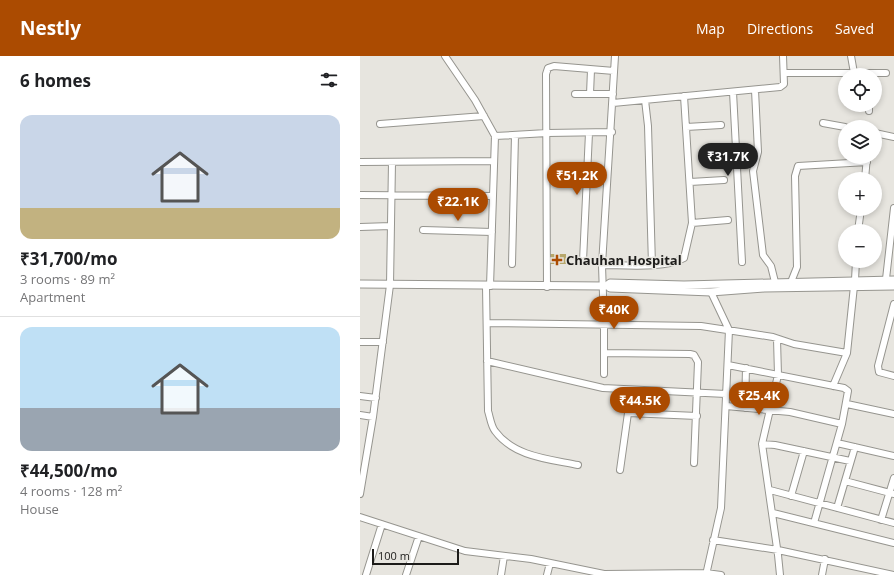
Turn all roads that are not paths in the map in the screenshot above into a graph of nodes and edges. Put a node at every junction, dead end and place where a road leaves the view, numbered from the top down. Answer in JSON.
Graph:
{"nodes":[{"id":1,"x":444,"y":56,"type":"edge"},
{"id":2,"x":615,"y":56,"type":"edge"},
{"id":3,"x":784,"y":56,"type":"edge"},
{"id":4,"x":852,"y":56,"type":"edge"},
{"id":5,"x":853,"y":68,"type":"edge"},
{"id":6,"x":592,"y":70,"type":"junction"},
{"id":7,"x":614,"y":71,"type":"junction"},
{"id":8,"x":838,"y":73,"type":"edge"},
{"id":9,"x":882,"y":73,"type":"edge"},
{"id":10,"x":886,"y":73,"type":"dead end"},
{"id":11,"x":784,"y":74,"type":"junction"},
{"id":12,"x":755,"y":90,"type":"junction"},
{"id":13,"x":733,"y":92,"type":"junction"},
{"id":14,"x":575,"y":94,"type":"dead end"},
{"id":15,"x":590,"y":94,"type":"junction"},
{"id":16,"x":613,"y":94,"type":"junction"},
{"id":17,"x":684,"y":96,"type":"junction"},
{"id":18,"x":646,"y":100,"type":"junction"},
{"id":19,"x":613,"y":103,"type":"junction"},
{"id":20,"x":484,"y":116,"type":"junction"},
{"id":21,"x":823,"y":123,"type":"dead end"},
{"id":22,"x":380,"y":124,"type":"dead end"},
{"id":23,"x":721,"y":124,"type":"dead end"},
{"id":24,"x":838,"y":126,"type":"edge"},
{"id":25,"x":686,"y":127,"type":"junction"},
{"id":26,"x":589,"y":132,"type":"junction"},
{"id":27,"x":612,"y":132,"type":"junction"},
{"id":28,"x":547,"y":133,"type":"junction"},
{"id":29,"x":882,"y":134,"type":"edge"},
{"id":30,"x":515,"y":135,"type":"junction"},
{"id":31,"x":495,"y":136,"type":"junction"},
{"id":32,"x":894,"y":137,"type":"edge"},
{"id":33,"x":494,"y":161,"type":"junction"},
{"id":34,"x":360,"y":162,"type":"edge"},
{"id":35,"x":392,"y":162,"type":"junction"},
{"id":36,"x":838,"y":163,"type":"edge"},
{"id":37,"x":724,"y":180,"type":"dead end"},
{"id":38,"x":690,"y":182,"type":"junction"},
{"id":39,"x":360,"y":195,"type":"edge"},
{"id":40,"x":391,"y":195,"type":"junction"},
{"id":41,"x":493,"y":196,"type":"junction"},
{"id":42,"x":894,"y":208,"type":"edge"},
{"id":43,"x":728,"y":220,"type":"dead end"},
{"id":44,"x":692,"y":223,"type":"junction"},
{"id":45,"x":391,"y":226,"type":"junction"},
{"id":46,"x":360,"y":227,"type":"edge"},
{"id":47,"x":423,"y":230,"type":"dead end"},
{"id":48,"x":492,"y":232,"type":"junction"},
{"id":49,"x":583,"y":261,"type":"dead end"},
{"id":50,"x":742,"y":262,"type":"dead end"},
{"id":51,"x":512,"y":264,"type":"dead end"},
{"id":52,"x":602,"y":265,"type":"junction"},
{"id":53,"x":652,"y":265,"type":"junction"},
{"id":54,"x":856,"y":268,"type":"edge"},
{"id":55,"x":886,"y":279,"type":"junction"},
{"id":56,"x":894,"y":280,"type":"edge"},
{"id":57,"x":791,"y":282,"type":"junction"},
{"id":58,"x":855,"y":283,"type":"junction"},
{"id":59,"x":360,"y":284,"type":"edge"},
{"id":60,"x":390,"y":285,"type":"junction"},
{"id":61,"x":776,"y":285,"type":"junction"},
{"id":62,"x":488,"y":286,"type":"junction"},
{"id":63,"x":605,"y":286,"type":"junction"},
{"id":64,"x":894,"y":286,"type":"edge"},
{"id":65,"x":547,"y":287,"type":"junction"},
{"id":66,"x":711,"y":292,"type":"junction"},
{"id":67,"x":894,"y":304,"type":"edge"},
{"id":68,"x":487,"y":323,"type":"junction"},
{"id":69,"x":604,"y":325,"type":"junction"},
{"id":70,"x":892,"y":329,"type":"edge"},
{"id":71,"x":729,"y":330,"type":"junction"},
{"id":72,"x":777,"y":339,"type":"junction"},
{"id":73,"x":360,"y":342,"type":"edge"},
{"id":74,"x":383,"y":342,"type":"junction"},
{"id":75,"x":605,"y":353,"type":"junction"},
{"id":76,"x":847,"y":353,"type":"junction"},
{"id":77,"x":487,"y":361,"type":"junction"},
{"id":78,"x":728,"y":365,"type":"junction"},
{"id":79,"x":746,"y":368,"type":"junction"},
{"id":80,"x":604,"y":374,"type":"dead end"},
{"id":81,"x":778,"y":375,"type":"junction"},
{"id":82,"x":894,"y":376,"type":"edge"},
{"id":83,"x":833,"y":386,"type":"junction"},
{"id":84,"x":696,"y":392,"type":"junction"},
{"id":85,"x":726,"y":394,"type":"junction"},
{"id":86,"x":360,"y":396,"type":"edge"},
{"id":87,"x":376,"y":398,"type":"junction"},
{"id":88,"x":847,"y":404,"type":"junction"},
{"id":89,"x":726,"y":406,"type":"junction"},
{"id":90,"x":745,"y":408,"type":"junction"},
{"id":91,"x":770,"y":410,"type":"junction"},
{"id":92,"x":894,"y":414,"type":"edge"},
{"id":93,"x":360,"y":415,"type":"edge"},
{"id":94,"x":697,"y":416,"type":"junction"},
{"id":95,"x":373,"y":417,"type":"junction"},
{"id":96,"x":842,"y":424,"type":"junction"},
{"id":97,"x":837,"y":442,"type":"junction"},
{"id":98,"x":762,"y":444,"type":"junction"},
{"id":99,"x":855,"y":447,"type":"junction"},
{"id":100,"x":804,"y":451,"type":"junction"},
{"id":101,"x":894,"y":456,"type":"edge"},
{"id":102,"x":833,"y":458,"type":"junction"},
{"id":103,"x":850,"y":461,"type":"junction"},
{"id":104,"x":694,"y":463,"type":"dead end"},
{"id":105,"x":578,"y":465,"type":"dead end"},
{"id":106,"x":620,"y":470,"type":"dead end"},
{"id":107,"x":894,"y":478,"type":"edge"},
{"id":108,"x":845,"y":481,"type":"junction"},
{"id":109,"x":770,"y":490,"type":"junction"},
{"id":110,"x":360,"y":494,"type":"edge"},
{"id":111,"x":892,"y":494,"type":"edge"},
{"id":112,"x":791,"y":496,"type":"junction"},
{"id":113,"x":819,"y":504,"type":"junction"},
{"id":114,"x":837,"y":508,"type":"junction"},
{"id":115,"x":773,"y":513,"type":"junction"},
{"id":116,"x":360,"y":517,"type":"edge"},
{"id":117,"x":882,"y":520,"type":"junction"},
{"id":118,"x":814,"y":522,"type":"junction"},
{"id":119,"x":894,"y":523,"type":"edge"},
{"id":120,"x":382,"y":524,"type":"junction"},
{"id":121,"x":419,"y":536,"type":"junction"},
{"id":122,"x":713,"y":540,"type":"junction"},
{"id":123,"x":894,"y":543,"type":"edge"},
{"id":124,"x":778,"y":550,"type":"junction"},
{"id":125,"x":504,"y":556,"type":"junction"},
{"id":126,"x":825,"y":559,"type":"junction"},
{"id":127,"x":550,"y":563,"type":"junction"},
{"id":128,"x":583,"y":572,"type":"edge"},
{"id":129,"x":663,"y":574,"type":"edge"},
{"id":130,"x":706,"y":574,"type":"edge"},
{"id":131,"x":366,"y":575,"type":"edge"},
{"id":132,"x":406,"y":575,"type":"edge"},
{"id":133,"x":501,"y":575,"type":"edge"},
{"id":134,"x":547,"y":575,"type":"edge"},
{"id":135,"x":721,"y":575,"type":"edge"},
{"id":136,"x":780,"y":575,"type":"edge"},
{"id":137,"x":822,"y":575,"type":"edge"},
{"id":138,"x":894,"y":575,"type":"edge"}],
"edges":[{"from":1,"to":20,"type":"street"},
{"from":2,"to":7,"type":"street"},
{"from":3,"to":11,"type":"street"},
{"from":4,"to":5,"type":"street"},
{"from":6,"to":7,"type":"street"},
{"from":6,"to":15,"type":"street"},
{"from":6,"to":28,"type":"street"},
{"from":7,"to":16,"type":"street"},
{"from":8,"to":11,"type":"street"},
{"from":9,"to":10,"type":"street"},
{"from":11,"to":12,"type":"street"},
{"from":12,"to":13,"type":"street"},
{"from":12,"to":61,"type":"street"},
{"from":13,"to":17,"type":"street"},
{"from":13,"to":50,"type":"street"},
{"from":14,"to":15,"type":"street"},
{"from":15,"to":16,"type":"street"},
{"from":16,"to":19,"type":"street"},
{"from":17,"to":18,"type":"street"},
{"from":17,"to":25,"type":"street"},
{"from":18,"to":19,"type":"street"},
{"from":18,"to":53,"type":"street"},
{"from":19,"to":27,"type":"street"},
{"from":20,"to":22,"type":"street"},
{"from":20,"to":31,"type":"street"},
{"from":21,"to":24,"type":"street"},
{"from":23,"to":25,"type":"street"},
{"from":25,"to":38,"type":"street"},
{"from":26,"to":27,"type":"street"},
{"from":26,"to":28,"type":"street"},
{"from":26,"to":49,"type":"street"},
{"from":27,"to":52,"type":"street"},
{"from":28,"to":30,"type":"street"},
{"from":28,"to":65,"type":"street"},
{"from":29,"to":32,"type":"street"},
{"from":30,"to":31,"type":"street"},
{"from":30,"to":51,"type":"street"},
{"from":31,"to":33,"type":"street"},
{"from":33,"to":35,"type":"street"},
{"from":33,"to":41,"type":"street"},
{"from":34,"to":35,"type":"street"},
{"from":35,"to":40,"type":"street"},
{"from":36,"to":57,"type":"street"},
{"from":37,"to":38,"type":"street"},
{"from":38,"to":44,"type":"street"},
{"from":39,"to":40,"type":"street"},
{"from":40,"to":41,"type":"street"},
{"from":40,"to":45,"type":"street"},
{"from":41,"to":48,"type":"street"},
{"from":42,"to":55,"type":"street"},
{"from":43,"to":44,"type":"street"},
{"from":44,"to":53,"type":"street"},
{"from":45,"to":46,"type":"street"},
{"from":45,"to":60,"type":"street"},
{"from":47,"to":48,"type":"street"},
{"from":48,"to":62,"type":"street"},
{"from":52,"to":53,"type":"street"},
{"from":52,"to":63,"type":"street"},
{"from":54,"to":58,"type":"street"},
{"from":55,"to":56,"type":"street"},
{"from":55,"to":58,"type":"street"},
{"from":57,"to":58,"type":"street"},
{"from":57,"to":61,"type":"street"},
{"from":58,"to":61,"type":"street"},
{"from":58,"to":64,"type":"street"},
{"from":58,"to":76,"type":"street"},
{"from":59,"to":60,"type":"street"},
{"from":60,"to":62,"type":"street"},
{"from":60,"to":74,"type":"street"},
{"from":61,"to":63,"type":"street"},
{"from":61,"to":66,"type":"street"},
{"from":62,"to":65,"type":"street"},
{"from":62,"to":68,"type":"street"},
{"from":63,"to":65,"type":"street"},
{"from":63,"to":66,"type":"street"},
{"from":63,"to":69,"type":"street"},
{"from":66,"to":71,"type":"street"},
{"from":67,"to":70,"type":"street"},
{"from":68,"to":69,"type":"street"},
{"from":68,"to":77,"type":"street"},
{"from":69,"to":71,"type":"street"},
{"from":69,"to":75,"type":"street"},
{"from":70,"to":82,"type":"street"},
{"from":71,"to":72,"type":"street"},
{"from":71,"to":78,"type":"street"},
{"from":72,"to":76,"type":"street"},
{"from":72,"to":81,"type":"street"},
{"from":73,"to":74,"type":"street"},
{"from":74,"to":87,"type":"street"},
{"from":75,"to":80,"type":"street"},
{"from":75,"to":84,"type":"street"},
{"from":76,"to":83,"type":"street"},
{"from":77,"to":84,"type":"street"},
{"from":77,"to":105,"type":"street"},
{"from":78,"to":79,"type":"street"},
{"from":78,"to":85,"type":"street"},
{"from":79,"to":81,"type":"street"},
{"from":79,"to":90,"type":"street"},
{"from":81,"to":83,"type":"street"},
{"from":81,"to":91,"type":"street"},
{"from":83,"to":88,"type":"street"},
{"from":84,"to":85,"type":"street"},
{"from":84,"to":94,"type":"street"},
{"from":85,"to":89,"type":"street"},
{"from":86,"to":87,"type":"street"},
{"from":87,"to":95,"type":"street"},
{"from":88,"to":92,"type":"street"},
{"from":88,"to":96,"type":"street"},
{"from":89,"to":90,"type":"street"},
{"from":89,"to":122,"type":"street"},
{"from":90,"to":91,"type":"street"},
{"from":91,"to":96,"type":"street"},
{"from":91,"to":98,"type":"street"},
{"from":93,"to":95,"type":"street"},
{"from":94,"to":104,"type":"street"},
{"from":94,"to":106,"type":"street"},
{"from":95,"to":110,"type":"street"},
{"from":96,"to":97,"type":"street"},
{"from":97,"to":99,"type":"street"},
{"from":97,"to":102,"type":"street"},
{"from":98,"to":100,"type":"street"},
{"from":98,"to":109,"type":"street"},
{"from":99,"to":101,"type":"street"},
{"from":99,"to":103,"type":"street"},
{"from":100,"to":102,"type":"street"},
{"from":100,"to":112,"type":"street"},
{"from":102,"to":103,"type":"street"},
{"from":102,"to":113,"type":"street"},
{"from":103,"to":108,"type":"street"},
{"from":107,"to":111,"type":"street"},
{"from":108,"to":111,"type":"street"},
{"from":108,"to":114,"type":"street"},
{"from":109,"to":112,"type":"street"},
{"from":109,"to":115,"type":"street"},
{"from":111,"to":117,"type":"street"},
{"from":112,"to":113,"type":"street"},
{"from":113,"to":114,"type":"street"},
{"from":113,"to":118,"type":"street"},
{"from":114,"to":117,"type":"street"},
{"from":115,"to":118,"type":"street"},
{"from":115,"to":124,"type":"street"},
{"from":116,"to":120,"type":"street"},
{"from":117,"to":119,"type":"street"},
{"from":118,"to":123,"type":"street"},
{"from":120,"to":121,"type":"street"},
{"from":120,"to":131,"type":"street"},
{"from":121,"to":125,"type":"street"},
{"from":121,"to":132,"type":"street"},
{"from":122,"to":124,"type":"street"},
{"from":122,"to":130,"type":"street"},
{"from":124,"to":126,"type":"street"},
{"from":124,"to":136,"type":"street"},
{"from":125,"to":127,"type":"street"},
{"from":125,"to":133,"type":"street"},
{"from":126,"to":137,"type":"street"},
{"from":126,"to":138,"type":"street"},
{"from":127,"to":128,"type":"street"},
{"from":127,"to":134,"type":"street"},
{"from":128,"to":129,"type":"street"},
{"from":129,"to":130,"type":"street"},
{"from":130,"to":135,"type":"street"}]}
